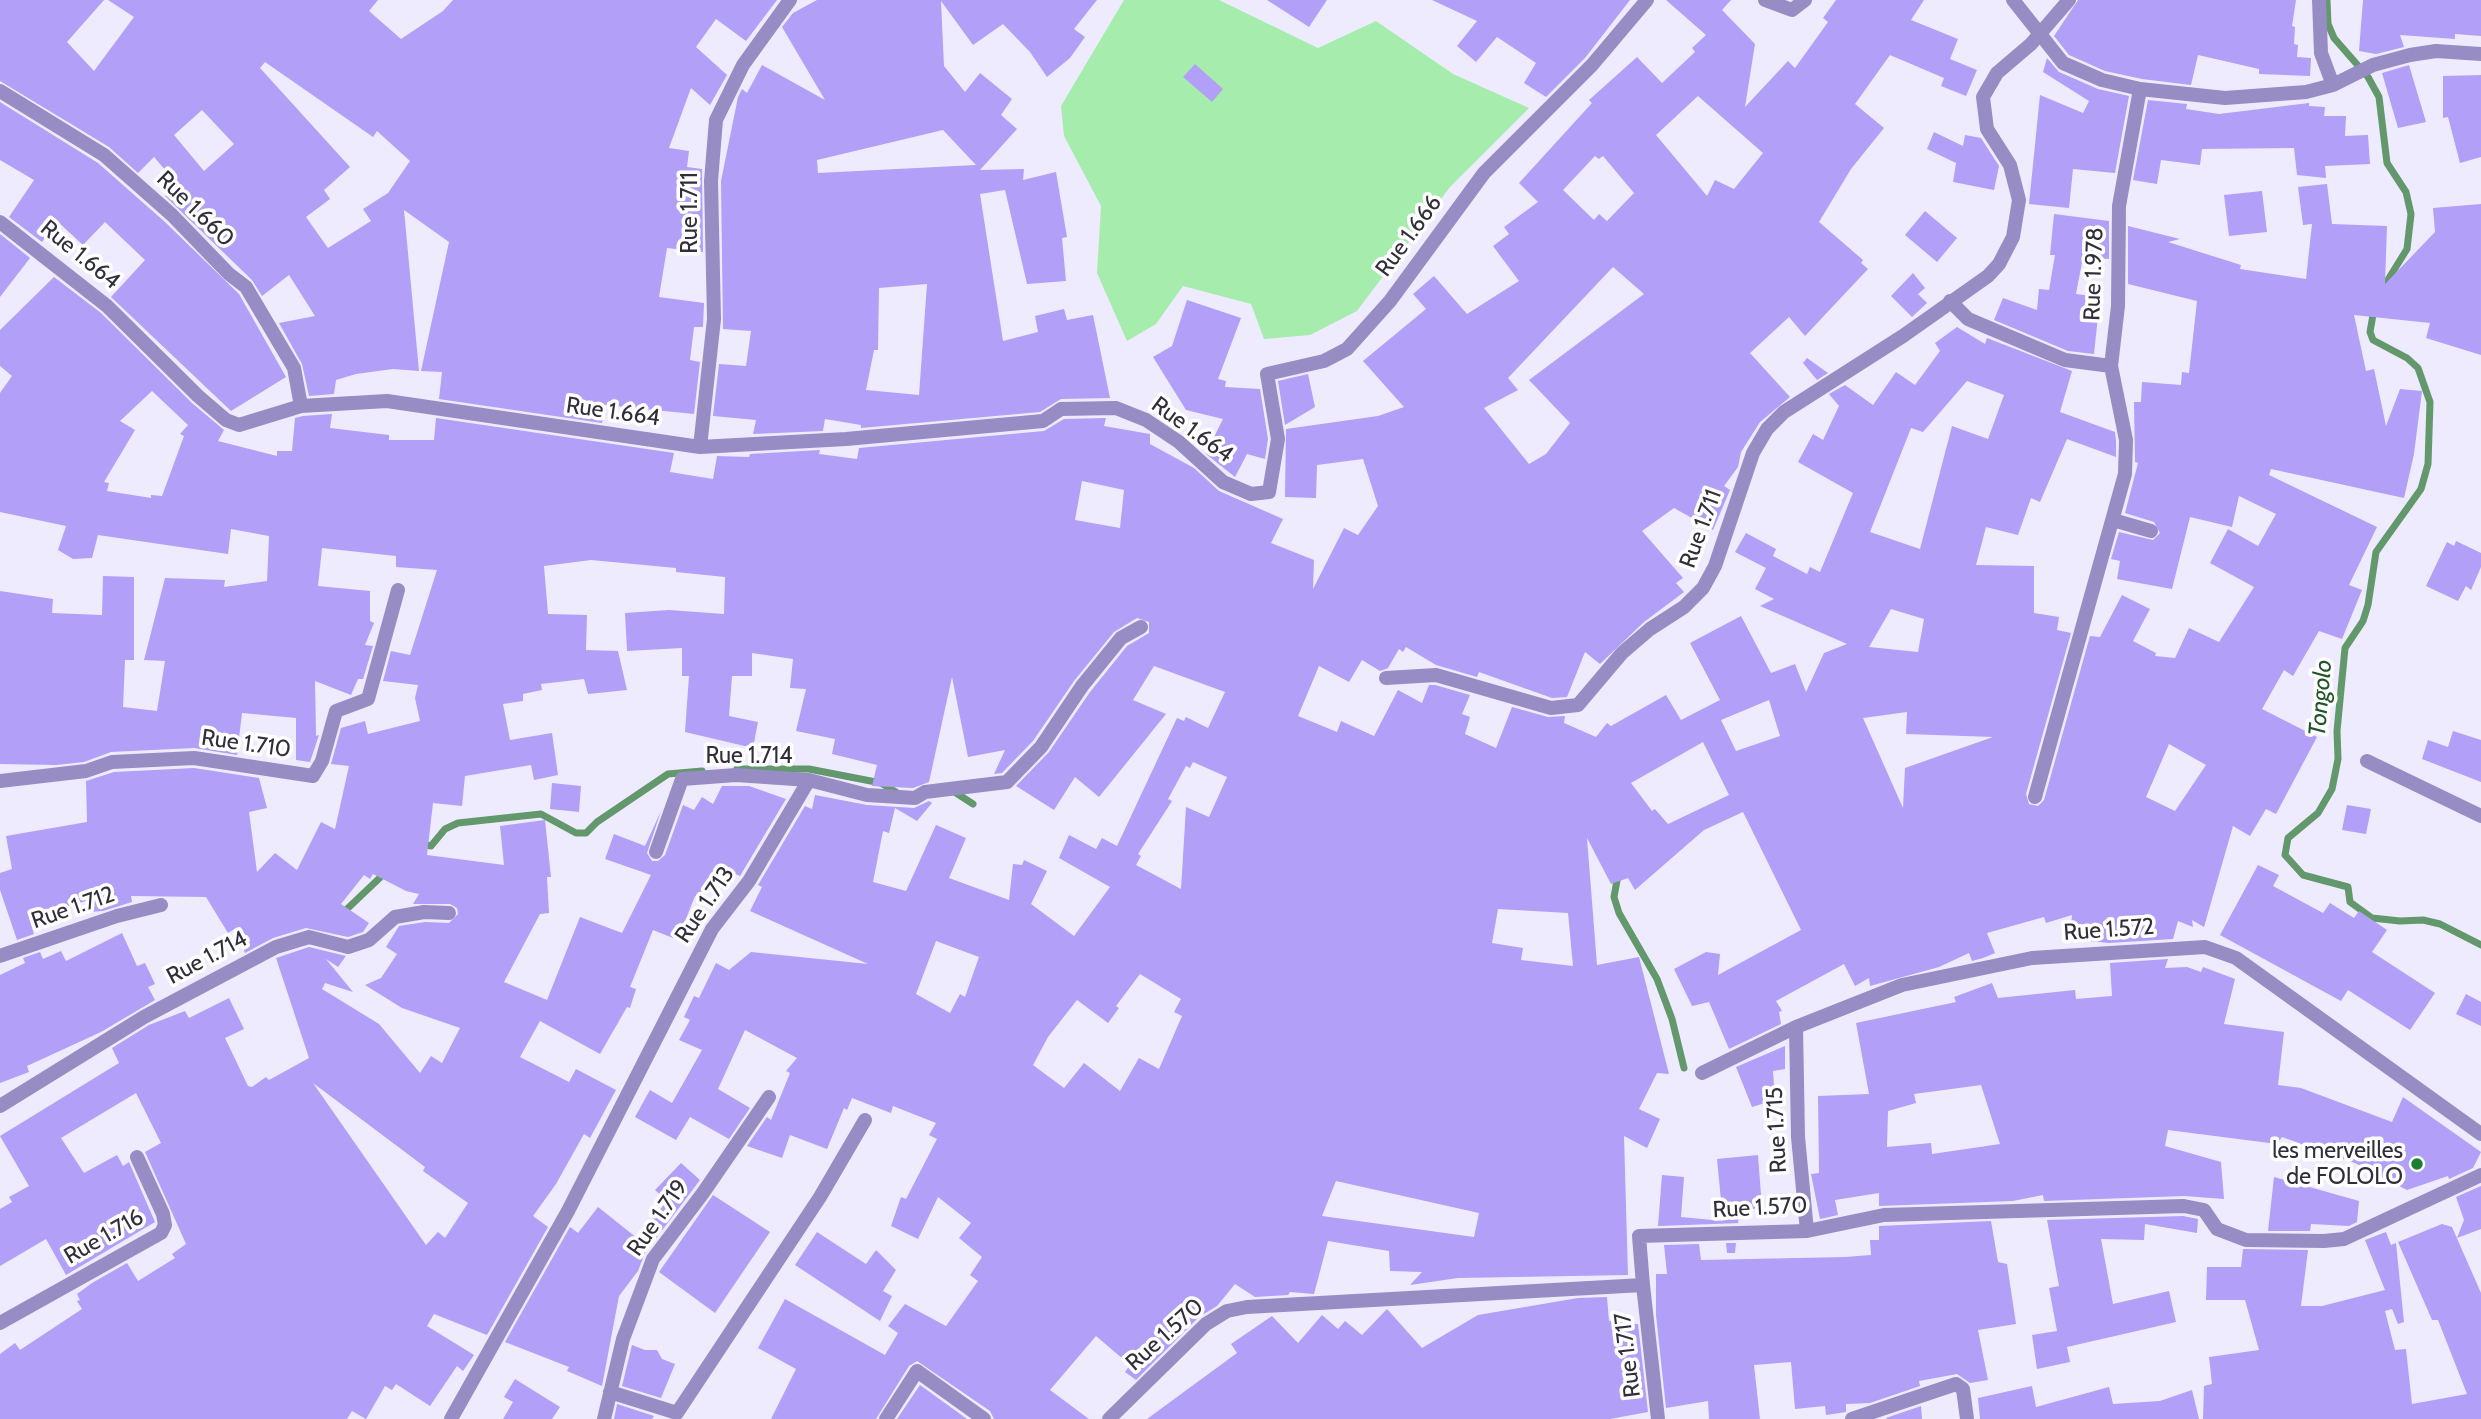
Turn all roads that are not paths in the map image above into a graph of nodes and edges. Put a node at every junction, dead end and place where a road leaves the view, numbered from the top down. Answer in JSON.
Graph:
{"nodes":[{"id":1,"x":790,"y":0,"type":"edge"},
{"id":2,"x":1647,"y":0,"type":"edge"},
{"id":3,"x":1765,"y":0,"type":"edge"},
{"id":4,"x":1805,"y":0,"type":"edge"},
{"id":5,"x":2013,"y":0,"type":"edge"},
{"id":6,"x":2069,"y":0,"type":"edge"},
{"id":7,"x":2319,"y":0,"type":"edge"},
{"id":8,"x":2039,"y":37,"type":"junction"},
{"id":9,"x":2481,"y":54,"type":"edge"},
{"id":10,"x":2333,"y":85,"type":"junction"},
{"id":11,"x":2140,"y":89,"type":"junction"},
{"id":12,"x":0,"y":91,"type":"edge"},
{"id":13,"x":0,"y":222,"type":"edge"},
{"id":14,"x":1953,"y":303,"type":"junction"},
{"id":15,"x":2111,"y":366,"type":"junction"},
{"id":16,"x":301,"y":406,"type":"junction"},
{"id":17,"x":700,"y":447,"type":"junction"},
{"id":18,"x":1269,"y":492,"type":"joint"},
{"id":19,"x":2113,"y":520,"type":"junction"},
{"id":20,"x":2151,"y":531,"type":"dead end"},
{"id":21,"x":398,"y":590,"type":"dead end"},
{"id":22,"x":1141,"y":627,"type":"dead end"},
{"id":23,"x":1386,"y":678,"type":"dead end"},
{"id":24,"x":2367,"y":761,"type":"dead end"},
{"id":25,"x":809,"y":780,"type":"junction"},
{"id":26,"x":0,"y":781,"type":"edge"},
{"id":27,"x":2035,"y":797,"type":"dead end"},
{"id":28,"x":2481,"y":816,"type":"edge"},
{"id":29,"x":656,"y":852,"type":"dead end"},
{"id":30,"x":161,"y":905,"type":"dead end"},
{"id":31,"x":449,"y":912,"type":"dead end"},
{"id":32,"x":0,"y":956,"type":"edge"},
{"id":33,"x":1796,"y":1027,"type":"junction"},
{"id":34,"x":1702,"y":1073,"type":"dead end"},
{"id":35,"x":769,"y":1097,"type":"dead end"},
{"id":36,"x":0,"y":1105,"type":"edge"},
{"id":37,"x":865,"y":1120,"type":"dead end"},
{"id":38,"x":2481,"y":1134,"type":"edge"},
{"id":39,"x":137,"y":1157,"type":"dead end"},
{"id":40,"x":2481,"y":1175,"type":"edge"},
{"id":41,"x":1807,"y":1231,"type":"junction"},
{"id":42,"x":1643,"y":1285,"type":"junction"},
{"id":43,"x":0,"y":1323,"type":"edge"},
{"id":44,"x":610,"y":1392,"type":"junction"},
{"id":45,"x":451,"y":1419,"type":"edge"},
{"id":46,"x":604,"y":1419,"type":"edge"},
{"id":47,"x":886,"y":1419,"type":"edge"},
{"id":48,"x":984,"y":1419,"type":"edge"},
{"id":49,"x":1109,"y":1419,"type":"edge"},
{"id":50,"x":1658,"y":1419,"type":"edge"},
{"id":51,"x":1852,"y":1419,"type":"edge"},
{"id":52,"x":1967,"y":1419,"type":"edge"}],
"edges":[{"from":1,"to":17,"type":"street","name":"Rue 1.711"},
{"from":2,"to":18,"type":"street","name":"Rue 1.666"},
{"from":3,"to":4,"type":"street"},
{"from":5,"to":8,"type":"street"},
{"from":6,"to":8,"type":"street","name":"Rue 1.711"},
{"from":7,"to":10,"type":"street"},
{"from":8,"to":11,"type":"street"},
{"from":8,"to":14,"type":"street","name":"Rue 1.711"},
{"from":9,"to":10,"type":"street"},
{"from":10,"to":11,"type":"street"},
{"from":11,"to":15,"type":"street","name":"Rue 1.978"},
{"from":12,"to":16,"type":"street","name":"Rue 1.660"},
{"from":13,"to":16,"type":"street","name":"Rue 1.664"},
{"from":14,"to":15,"type":"street"},
{"from":14,"to":23,"type":"street","name":"Rue 1.711"},
{"from":15,"to":19,"type":"street","name":"Rue 1.978"},
{"from":16,"to":17,"type":"street","name":"Rue 1.664"},
{"from":17,"to":18,"type":"street","name":"Rue 1.664"},
{"from":19,"to":20,"type":"street"},
{"from":19,"to":27,"type":"street","name":"Rue 1.978"},
{"from":21,"to":26,"type":"street","name":"Rue 1.710"},
{"from":22,"to":25,"type":"street"},
{"from":24,"to":28,"type":"street"},
{"from":25,"to":29,"type":"street","name":"Rue 1.714"},
{"from":25,"to":45,"type":"street","name":"Rue 1.713"},
{"from":30,"to":32,"type":"street","name":"Rue 1.712"},
{"from":31,"to":36,"type":"street","name":"Rue 1.714"},
{"from":33,"to":34,"type":"street","name":"Rue 1.572"},
{"from":33,"to":38,"type":"street","name":"Rue 1.572"},
{"from":33,"to":41,"type":"street","name":"Rue 1.715"},
{"from":35,"to":44,"type":"street","name":"Rue 1.719"},
{"from":37,"to":44,"type":"street"},
{"from":39,"to":43,"type":"street","name":"Rue 1.716"},
{"from":40,"to":41,"type":"street","name":"Rue 1.570"},
{"from":41,"to":42,"type":"street","name":"Rue 1.570"},
{"from":42,"to":49,"type":"street","name":"Rue 1.570"},
{"from":42,"to":50,"type":"street","name":"Rue 1.717"},
{"from":44,"to":46,"type":"street","name":"Rue 1.719"},
{"from":47,"to":48,"type":"street"},
{"from":51,"to":52,"type":"street"}]}
